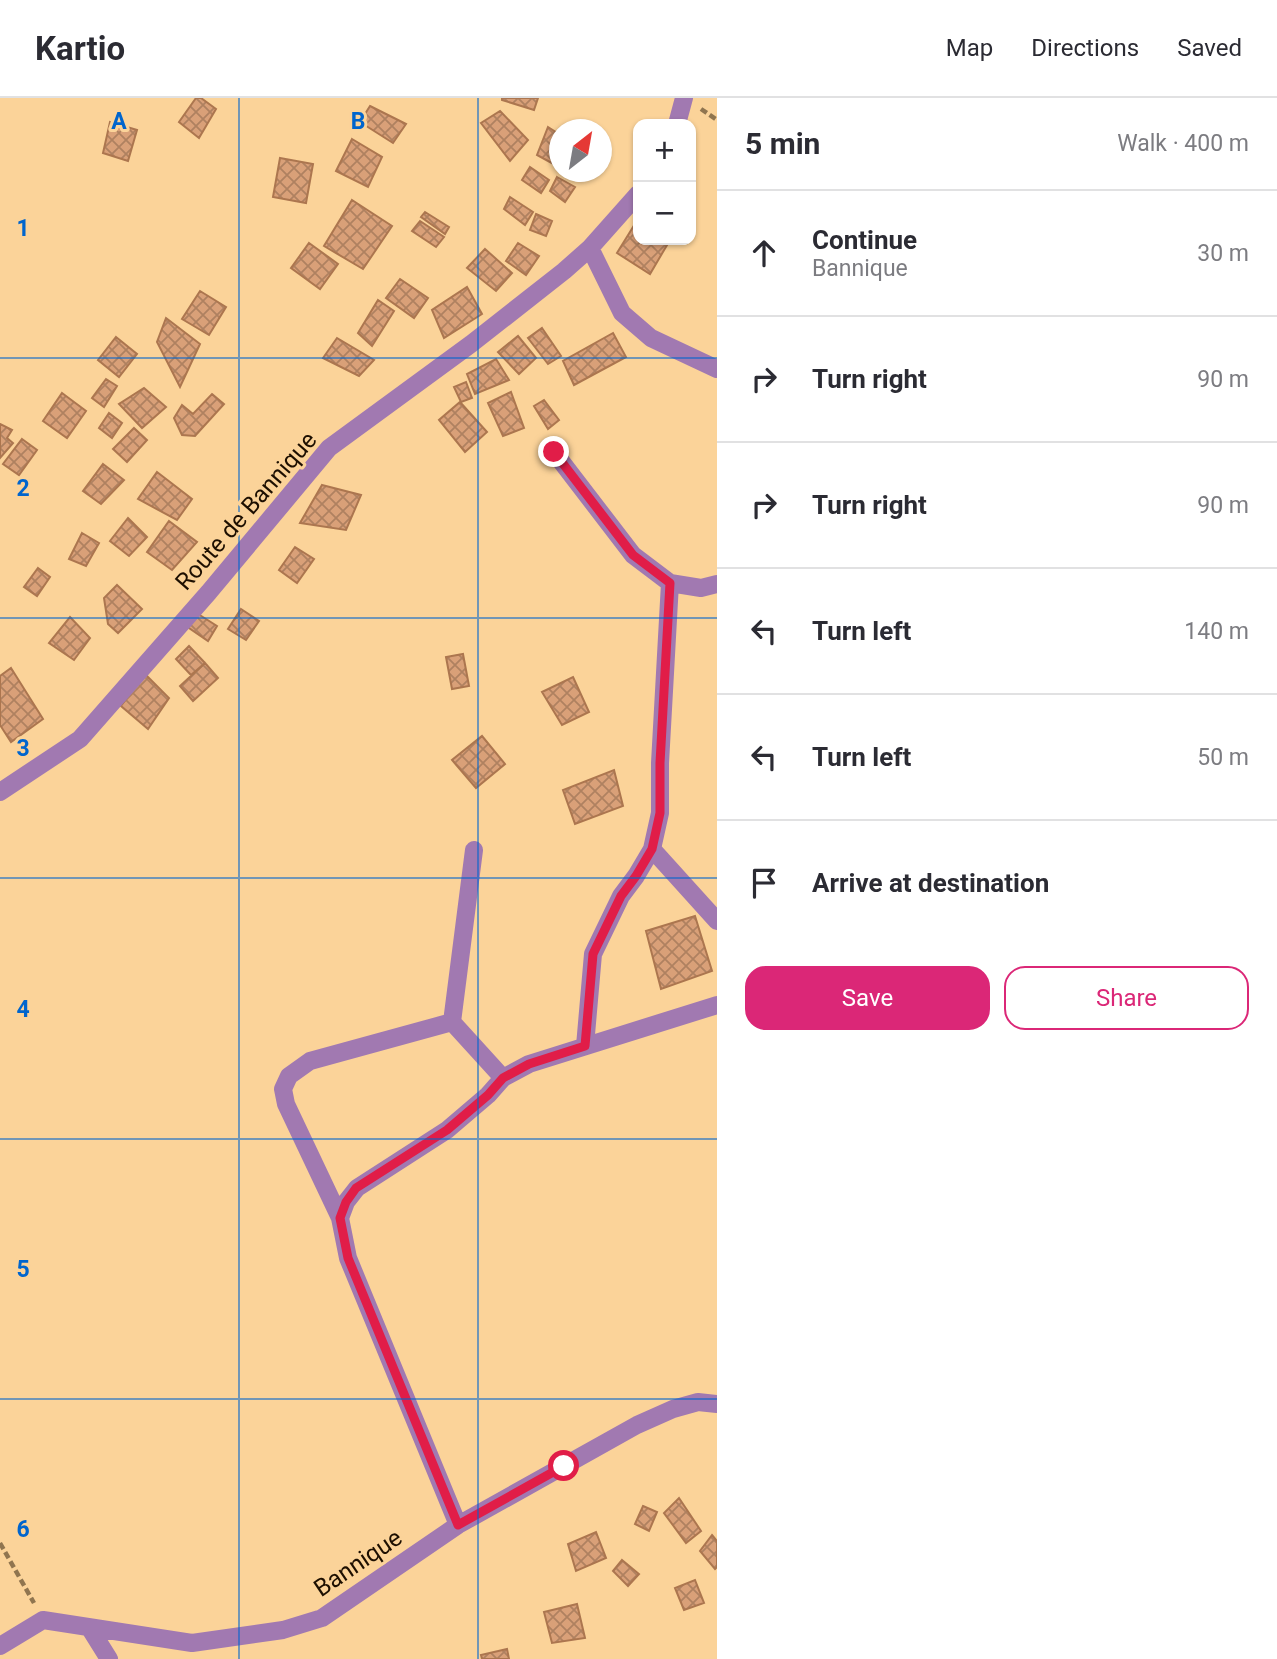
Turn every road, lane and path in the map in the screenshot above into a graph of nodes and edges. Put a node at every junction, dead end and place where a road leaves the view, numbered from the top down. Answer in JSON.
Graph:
{"nodes":[{"id":1,"x":684,"y":98,"type":"edge"},
{"id":2,"x":678,"y":119,"type":"edge"},
{"id":3,"x":633,"y":200,"type":"edge"},
{"id":4,"x":590,"y":248,"type":"junction"},
{"id":5,"x":714,"y":368,"type":"edge"},
{"id":6,"x":554,"y":452,"type":"dead end"},
{"id":7,"x":670,"y":583,"type":"junction"},
{"id":8,"x":717,"y":584,"type":"edge"},
{"id":9,"x":0,"y":792,"type":"edge"},
{"id":10,"x":652,"y":849,"type":"junction"},
{"id":11,"x":474,"y":850,"type":"dead end"},
{"id":12,"x":717,"y":921,"type":"edge"},
{"id":13,"x":717,"y":1004,"type":"edge"},
{"id":14,"x":452,"y":1022,"type":"junction"},
{"id":15,"x":585,"y":1046,"type":"junction"},
{"id":16,"x":503,"y":1078,"type":"junction"},
{"id":17,"x":340,"y":1218,"type":"junction"},
{"id":18,"x":717,"y":1405,"type":"edge"},
{"id":19,"x":458,"y":1525,"type":"junction"},
{"id":20,"x":0,"y":1543,"type":"edge"},
{"id":21,"x":43,"y":1620,"type":"junction"},
{"id":22,"x":89,"y":1627,"type":"junction"},
{"id":23,"x":0,"y":1646,"type":"edge"},
{"id":24,"x":109,"y":1659,"type":"edge"}],
"edges":[{"from":1,"to":2,"type":"street"},
{"from":3,"to":4,"type":"street","name":"Route de Bannique"},
{"from":4,"to":5,"type":"street"},
{"from":4,"to":9,"type":"street","name":"Route de Bannique"},
{"from":6,"to":7,"type":"street"},
{"from":7,"to":8,"type":"street"},
{"from":7,"to":10,"type":"street"},
{"from":10,"to":12,"type":"street"},
{"from":10,"to":15,"type":"street"},
{"from":11,"to":14,"type":"street"},
{"from":13,"to":15,"type":"street"},
{"from":14,"to":16,"type":"street"},
{"from":14,"to":17,"type":"street"},
{"from":15,"to":16,"type":"street"},
{"from":16,"to":17,"type":"street"},
{"from":17,"to":19,"type":"street"},
{"from":18,"to":19,"type":"street","name":"Bannique"},
{"from":19,"to":22,"type":"street","name":"Bannique"},
{"from":20,"to":21,"type":"path"},
{"from":21,"to":22,"type":"street","name":"Bannique"},
{"from":21,"to":23,"type":"street"},
{"from":22,"to":24,"type":"street"}]}
